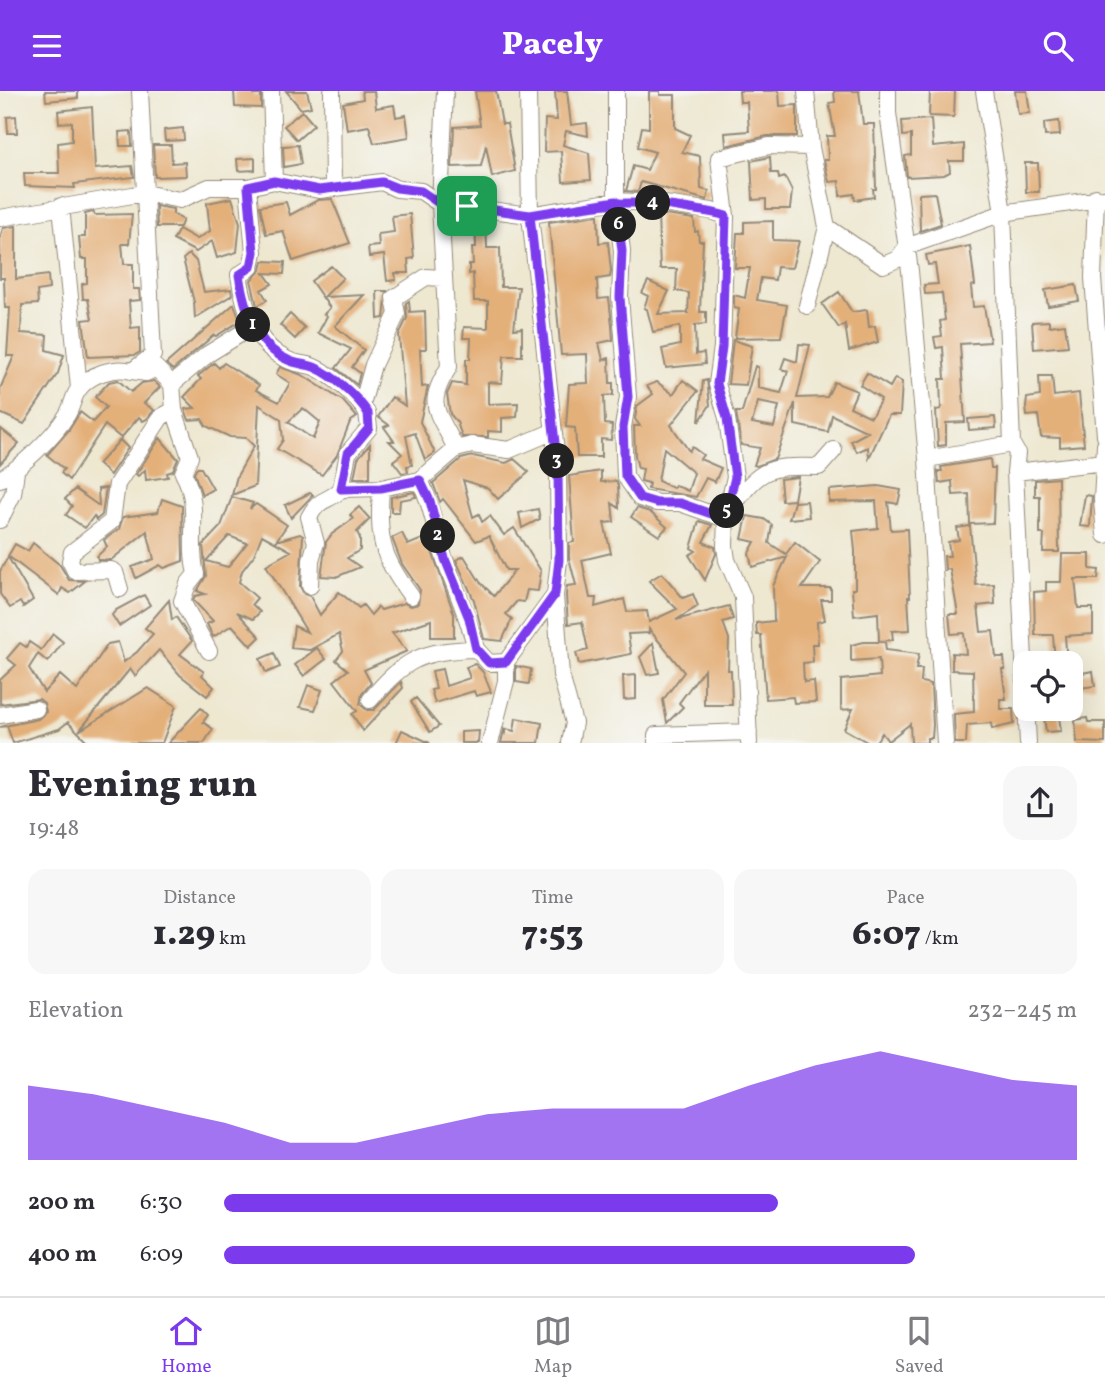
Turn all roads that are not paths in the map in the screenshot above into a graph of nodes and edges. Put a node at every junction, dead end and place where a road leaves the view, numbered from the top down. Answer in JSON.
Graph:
{"nodes":[{"id":1,"x":140,"y":91,"type":"edge"},
{"id":2,"x":271,"y":91,"type":"edge"},
{"id":3,"x":332,"y":91,"type":"edge"},
{"id":4,"x":445,"y":91,"type":"edge"},
{"id":5,"x":528,"y":91,"type":"edge"},
{"id":6,"x":616,"y":91,"type":"edge"},
{"id":7,"x":806,"y":91,"type":"edge"},
{"id":8,"x":888,"y":91,"type":"edge"},
{"id":9,"x":984,"y":91,"type":"edge"},
{"id":10,"x":811,"y":147,"type":"junction"},
{"id":11,"x":274,"y":181,"type":"junction"},
{"id":12,"x":248,"y":187,"type":"junction"},
{"id":13,"x":333,"y":188,"type":"junction"},
{"id":14,"x":144,"y":193,"type":"junction"},
{"id":15,"x":1100,"y":198,"type":"edge"},
{"id":16,"x":616,"y":201,"type":"junction"},
{"id":17,"x":440,"y":204,"type":"junction"},
{"id":18,"x":61,"y":206,"type":"junction"},
{"id":19,"x":1003,"y":212,"type":"junction"},
{"id":20,"x":530,"y":215,"type":"junction"},
{"id":21,"x":726,"y":216,"type":"junction"},
{"id":22,"x":0,"y":218,"type":"edge"},
{"id":23,"x":827,"y":227,"type":"junction"},
{"id":24,"x":906,"y":247,"type":"junction"},
{"id":25,"x":443,"y":278,"type":"junction"},
{"id":26,"x":807,"y":306,"type":"dead end"},
{"id":27,"x":253,"y":326,"type":"junction"},
{"id":28,"x":132,"y":371,"type":"junction"},
{"id":29,"x":172,"y":384,"type":"junction"},
{"id":30,"x":79,"y":388,"type":"junction"},
{"id":31,"x":362,"y":405,"type":"junction"},
{"id":32,"x":174,"y":410,"type":"junction"},
{"id":33,"x":552,"y":432,"type":"junction"},
{"id":34,"x":1105,"y":436,"type":"edge"},
{"id":35,"x":1012,"y":444,"type":"junction"},
{"id":36,"x":1105,"y":445,"type":"edge"},
{"id":37,"x":456,"y":449,"type":"junction"},
{"id":38,"x":834,"y":450,"type":"dead end"},
{"id":39,"x":927,"y":459,"type":"junction"},
{"id":40,"x":1104,"y":462,"type":"edge"},
{"id":41,"x":16,"y":471,"type":"junction"},
{"id":42,"x":1015,"y":472,"type":"junction"},
{"id":43,"x":0,"y":479,"type":"edge"},
{"id":44,"x":420,"y":480,"type":"junction"},
{"id":45,"x":381,"y":488,"type":"junction"},
{"id":46,"x":341,"y":489,"type":"junction"},
{"id":47,"x":726,"y":515,"type":"junction"},
{"id":48,"x":0,"y":520,"type":"edge"},
{"id":49,"x":1105,"y":535,"type":"edge"},
{"id":50,"x":310,"y":586,"type":"dead end"},
{"id":51,"x":120,"y":589,"type":"dead end"},
{"id":52,"x":555,"y":594,"type":"junction"},
{"id":53,"x":411,"y":596,"type":"dead end"},
{"id":54,"x":476,"y":649,"type":"junction"},
{"id":55,"x":209,"y":651,"type":"dead end"},
{"id":56,"x":506,"y":662,"type":"junction"},
{"id":57,"x":370,"y":700,"type":"dead end"},
{"id":58,"x":36,"y":709,"type":"dead end"},
{"id":59,"x":0,"y":715,"type":"edge"},
{"id":60,"x":749,"y":738,"type":"edge"},
{"id":61,"x":490,"y":743,"type":"edge"},
{"id":62,"x":570,"y":743,"type":"edge"},
{"id":63,"x":656,"y":743,"type":"edge"},
{"id":64,"x":945,"y":743,"type":"edge"},
{"id":65,"x":1028,"y":743,"type":"edge"}],
"edges":[{"from":1,"to":14,"type":"street"},
{"from":2,"to":11,"type":"street"},
{"from":3,"to":13,"type":"street"},
{"from":4,"to":17,"type":"street"},
{"from":5,"to":20,"type":"street"},
{"from":6,"to":16,"type":"street"},
{"from":7,"to":10,"type":"street"},
{"from":8,"to":24,"type":"street"},
{"from":9,"to":19,"type":"street"},
{"from":10,"to":21,"type":"street"},
{"from":10,"to":23,"type":"street"},
{"from":11,"to":12,"type":"street"},
{"from":11,"to":13,"type":"street"},
{"from":12,"to":14,"type":"street"},
{"from":12,"to":27,"type":"street"},
{"from":13,"to":17,"type":"street"},
{"from":14,"to":18,"type":"street"},
{"from":14,"to":28,"type":"street"},
{"from":15,"to":19,"type":"street"},
{"from":15,"to":34,"type":"street"},
{"from":16,"to":20,"type":"street"},
{"from":16,"to":21,"type":"street"},
{"from":16,"to":47,"type":"street"},
{"from":17,"to":20,"type":"street"},
{"from":17,"to":25,"type":"street"},
{"from":18,"to":22,"type":"street"},
{"from":18,"to":30,"type":"street"},
{"from":19,"to":24,"type":"street"},
{"from":19,"to":35,"type":"street"},
{"from":20,"to":33,"type":"street"},
{"from":21,"to":47,"type":"street"},
{"from":23,"to":24,"type":"street"},
{"from":23,"to":26,"type":"street"},
{"from":24,"to":39,"type":"street"},
{"from":25,"to":31,"type":"street"},
{"from":25,"to":37,"type":"street"},
{"from":27,"to":29,"type":"street"},
{"from":27,"to":31,"type":"street"},
{"from":28,"to":29,"type":"street"},
{"from":28,"to":30,"type":"street"},
{"from":29,"to":32,"type":"street"},
{"from":30,"to":41,"type":"street"},
{"from":31,"to":46,"type":"street"},
{"from":32,"to":51,"type":"street"},
{"from":32,"to":55,"type":"street"},
{"from":33,"to":37,"type":"street"},
{"from":33,"to":52,"type":"street"},
{"from":35,"to":39,"type":"street"},
{"from":35,"to":42,"type":"street"},
{"from":36,"to":40,"type":"street"},
{"from":37,"to":44,"type":"street"},
{"from":38,"to":47,"type":"street"},
{"from":39,"to":64,"type":"street"},
{"from":40,"to":42,"type":"street"},
{"from":40,"to":49,"type":"street"},
{"from":41,"to":43,"type":"street"},
{"from":41,"to":48,"type":"street"},
{"from":42,"to":65,"type":"street"},
{"from":44,"to":45,"type":"street"},
{"from":44,"to":54,"type":"street"},
{"from":45,"to":46,"type":"street"},
{"from":45,"to":53,"type":"street"},
{"from":46,"to":50,"type":"street"},
{"from":47,"to":60,"type":"street"},
{"from":52,"to":56,"type":"street"},
{"from":52,"to":62,"type":"street"},
{"from":54,"to":56,"type":"street"},
{"from":54,"to":57,"type":"street"},
{"from":56,"to":61,"type":"street"},
{"from":58,"to":59,"type":"street"},
{"from":60,"to":63,"type":"street"}]}
